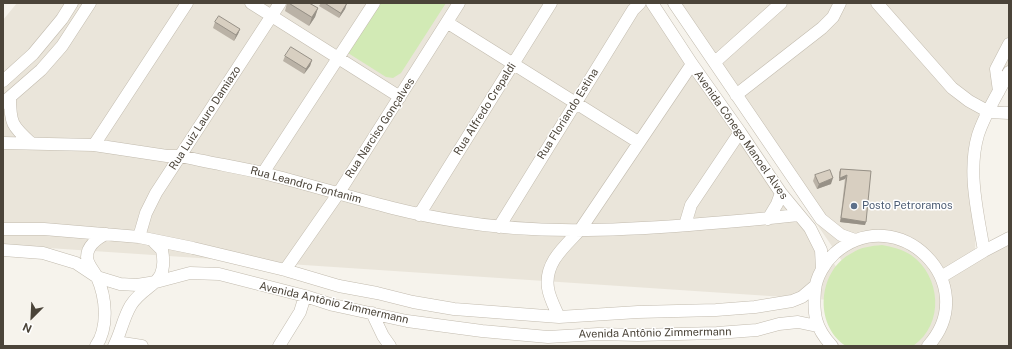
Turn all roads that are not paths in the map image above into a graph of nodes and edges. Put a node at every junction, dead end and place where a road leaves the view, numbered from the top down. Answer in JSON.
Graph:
{"nodes":[{"id":1,"x":72,"y":3,"type":"edge"},
{"id":2,"x":90,"y":3,"type":"edge"},
{"id":3,"x":187,"y":3,"type":"edge"},
{"id":4,"x":251,"y":3,"type":"edge"},
{"id":5,"x":280,"y":3,"type":"edge"},
{"id":6,"x":374,"y":3,"type":"edge"},
{"id":7,"x":459,"y":3,"type":"edge"},
{"id":8,"x":551,"y":3,"type":"edge"},
{"id":9,"x":640,"y":3,"type":"edge"},
{"id":10,"x":652,"y":3,"type":"edge"},
{"id":11,"x":674,"y":3,"type":"edge"},
{"id":12,"x":781,"y":3,"type":"edge"},
{"id":13,"x":840,"y":3,"type":"edge"},
{"id":14,"x":877,"y":3,"type":"edge"},
{"id":15,"x":272,"y":15,"type":"junction"},
{"id":16,"x":448,"y":23,"type":"junction"},
{"id":17,"x":1009,"y":44,"type":"edge"},
{"id":18,"x":338,"y":58,"type":"junction"},
{"id":19,"x":714,"y":62,"type":"junction"},
{"id":20,"x":513,"y":63,"type":"junction"},
{"id":21,"x":692,"y":64,"type":"junction"},
{"id":22,"x":1009,"y":72,"type":"edge"},
{"id":23,"x":3,"y":81,"type":"edge"},
{"id":24,"x":999,"y":91,"type":"junction"},
{"id":25,"x":736,"y":95,"type":"junction"},
{"id":26,"x":400,"y":97,"type":"junction"},
{"id":27,"x":7,"y":100,"type":"edge"},
{"id":28,"x":575,"y":102,"type":"junction"},
{"id":29,"x":989,"y":112,"type":"junction"},
{"id":30,"x":1009,"y":113,"type":"edge"},
{"id":31,"x":740,"y":132,"type":"junction"},
{"id":32,"x":638,"y":142,"type":"junction"},
{"id":33,"x":3,"y":143,"type":"edge"},
{"id":34,"x":31,"y":143,"type":"junction"},
{"id":35,"x":94,"y":145,"type":"junction"},
{"id":36,"x":180,"y":156,"type":"junction"},
{"id":37,"x":263,"y":173,"type":"junction"},
{"id":38,"x":781,"y":193,"type":"junction"},
{"id":39,"x":338,"y":194,"type":"junction"},
{"id":40,"x":420,"y":215,"type":"junction"},
{"id":41,"x":799,"y":215,"type":"junction"},
{"id":42,"x":768,"y":219,"type":"junction"},
{"id":43,"x":684,"y":225,"type":"junction"},
{"id":44,"x":499,"y":227,"type":"junction"},
{"id":45,"x":3,"y":229,"type":"edge"},
{"id":46,"x":580,"y":230,"type":"junction"},
{"id":47,"x":106,"y":234,"type":"junction"},
{"id":48,"x":139,"y":237,"type":"junction"},
{"id":49,"x":1009,"y":238,"type":"edge"},
{"id":50,"x":152,"y":240,"type":"junction"},
{"id":51,"x":855,"y":240,"type":"junction"},
{"id":52,"x":3,"y":250,"type":"edge"},
{"id":53,"x":984,"y":251,"type":"junction"},
{"id":54,"x":822,"y":269,"type":"junction"},
{"id":55,"x":285,"y":270,"type":"junction"},
{"id":56,"x":97,"y":277,"type":"junction"},
{"id":57,"x":941,"y":277,"type":"junction"},
{"id":58,"x":156,"y":282,"type":"junction"},
{"id":59,"x":815,"y":286,"type":"junction"},
{"id":60,"x":305,"y":296,"type":"junction"},
{"id":61,"x":372,"y":313,"type":"junction"},
{"id":62,"x":559,"y":317,"type":"junction"},
{"id":63,"x":817,"y":326,"type":"junction"},
{"id":64,"x":680,"y":340,"type":"edge"},
{"id":65,"x":548,"y":341,"type":"edge"},
{"id":66,"x":115,"y":344,"type":"edge"},
{"id":67,"x":932,"y":344,"type":"edge"},
{"id":68,"x":282,"y":345,"type":"edge"},
{"id":69,"x":96,"y":346,"type":"edge"},
{"id":70,"x":142,"y":346,"type":"edge"},
{"id":71,"x":390,"y":346,"type":"edge"},
{"id":72,"x":832,"y":346,"type":"edge"}],
"edges":[{"from":1,"to":23,"type":"street"},
{"from":2,"to":27,"type":"street"},
{"from":3,"to":35,"type":"street"},
{"from":4,"to":15,"type":"street"},
{"from":5,"to":15,"type":"street","name":"Rua Luiz Lauro Damiazo"},
{"from":6,"to":18,"type":"street"},
{"from":7,"to":16,"type":"street","name":"Rua Narciso Gonçalves"},
{"from":8,"to":20,"type":"street","name":"Rua Alfredo Crepaldi"},
{"from":9,"to":28,"type":"street","name":"Rua Floriando Estina"},
{"from":10,"to":21,"type":"street","name":"Avenida Cônego Manoel Alves"},
{"from":11,"to":19,"type":"street","name":"Avenida Cônego Manoel Alves"},
{"from":12,"to":19,"type":"street"},
{"from":13,"to":25,"type":"street"},
{"from":14,"to":29,"type":"street"},
{"from":15,"to":18,"type":"street"},
{"from":15,"to":36,"type":"street","name":"Rua Luiz Lauro Damiazo"},
{"from":16,"to":20,"type":"street"},
{"from":16,"to":26,"type":"street","name":"Rua Narciso Gonçalves"},
{"from":17,"to":24,"type":"street"},
{"from":18,"to":26,"type":"street"},
{"from":18,"to":37,"type":"street"},
{"from":19,"to":25,"type":"street","name":"Avenida Cônego Manoel Alves"},
{"from":20,"to":28,"type":"street"},
{"from":20,"to":40,"type":"street","name":"Rua Alfredo Crepaldi"},
{"from":21,"to":31,"type":"street","name":"Avenida Cônego Manoel Alves"},
{"from":21,"to":32,"type":"street"},
{"from":22,"to":24,"type":"street"},
{"from":24,"to":29,"type":"street"},
{"from":25,"to":51,"type":"street","name":"Avenida Cônego Manoel Alves"},
{"from":26,"to":39,"type":"street","name":"Rua Narciso Gonçalves"},
{"from":27,"to":34,"type":"street"},
{"from":28,"to":32,"type":"street"},
{"from":28,"to":44,"type":"street","name":"Rua Floriando Estina"},
{"from":29,"to":30,"type":"street"},
{"from":29,"to":53,"type":"street"},
{"from":31,"to":38,"type":"street","name":"Avenida Cônego Manoel Alves"},
{"from":31,"to":43,"type":"street"},
{"from":32,"to":46,"type":"street"},
{"from":33,"to":34,"type":"street","name":"Rua Leandro Fontanim"},
{"from":34,"to":35,"type":"street","name":"Rua Leandro Fontanim"},
{"from":35,"to":36,"type":"street","name":"Rua Leandro Fontanim"},
{"from":36,"to":37,"type":"street","name":"Rua Leandro Fontanim"},
{"from":36,"to":48,"type":"street","name":"Rua Luiz Lauro Damiazo"},
{"from":37,"to":39,"type":"street","name":"Rua Leandro Fontanim"},
{"from":38,"to":41,"type":"street","name":"Avenida Cônego Manoel Alves"},
{"from":38,"to":42,"type":"street"},
{"from":39,"to":40,"type":"street","name":"Rua Leandro Fontanim"},
{"from":39,"to":55,"type":"street","name":"Rua Narciso Gonçalves"},
{"from":40,"to":44,"type":"street","name":"Rua Leandro Fontanim"},
{"from":41,"to":42,"type":"street","name":"Rua Leandro Fontanim"},
{"from":41,"to":54,"type":"street","name":"Avenida Cônego Manoel Alves"},
{"from":42,"to":43,"type":"street","name":"Rua Leandro Fontanim"},
{"from":43,"to":46,"type":"street","name":"Rua Leandro Fontanim"},
{"from":44,"to":46,"type":"street","name":"Rua Leandro Fontanim"},
{"from":45,"to":47,"type":"street","name":"Avenida Antônio Zimmermann"},
{"from":46,"to":62,"type":"street"},
{"from":47,"to":48,"type":"street","name":"Avenida Antônio Zimmermann"},
{"from":47,"to":56,"type":"street"},
{"from":48,"to":50,"type":"street","name":"Avenida Antônio Zimmermann"},
{"from":49,"to":53,"type":"street"},
{"from":50,"to":55,"type":"street","name":"Avenida Antônio Zimmermann"},
{"from":50,"to":58,"type":"street"},
{"from":51,"to":54,"type":"street"},
{"from":51,"to":57,"type":"street"},
{"from":52,"to":56,"type":"street","name":"Avenida Antônio Zimmermann"},
{"from":53,"to":57,"type":"street"},
{"from":54,"to":59,"type":"street"},
{"from":55,"to":62,"type":"street","name":"Avenida Antônio Zimmermann"},
{"from":56,"to":58,"type":"street","name":"Avenida Antônio Zimmermann"},
{"from":56,"to":69,"type":"street"},
{"from":57,"to":67,"type":"street"},
{"from":58,"to":60,"type":"street","name":"Avenida Antônio Zimmermann"},
{"from":58,"to":66,"type":"street"},
{"from":59,"to":62,"type":"street","name":"Avenida Antônio Zimmermann"},
{"from":59,"to":63,"type":"street"},
{"from":60,"to":61,"type":"street","name":"Avenida Antônio Zimmermann"},
{"from":60,"to":68,"type":"street"},
{"from":61,"to":65,"type":"street","name":"Avenida Antônio Zimmermann"},
{"from":61,"to":71,"type":"street"},
{"from":63,"to":64,"type":"street","name":"Avenida Antônio Zimmermann"},
{"from":63,"to":72,"type":"street"},
{"from":64,"to":65,"type":"street","name":"Avenida Antônio Zimmermann"},
{"from":66,"to":70,"type":"street"}]}
